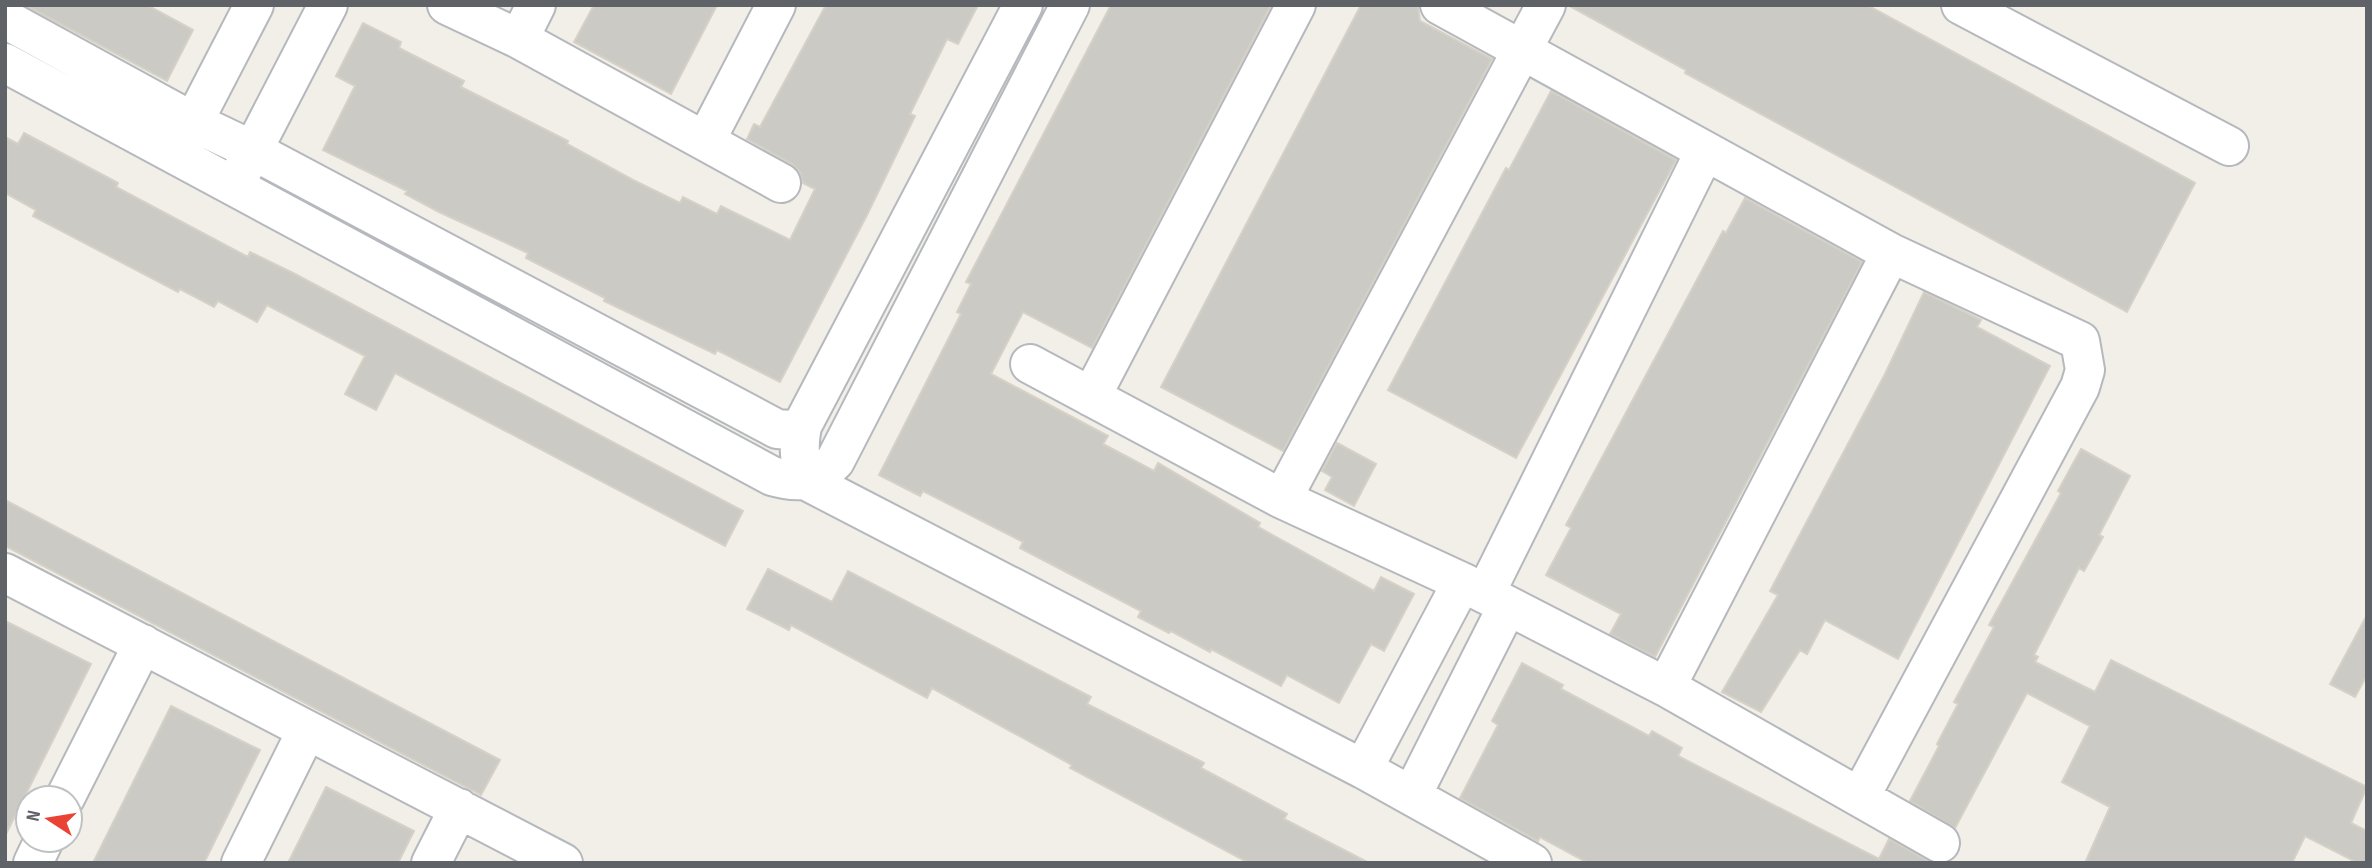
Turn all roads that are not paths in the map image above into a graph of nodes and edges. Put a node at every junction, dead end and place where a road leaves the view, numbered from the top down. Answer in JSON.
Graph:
{"nodes":[{"id":1,"x":254,"y":5,"type":"edge"},
{"id":2,"x":328,"y":5,"type":"edge"},
{"id":3,"x":447,"y":5,"type":"edge"},
{"id":4,"x":536,"y":5,"type":"edge"},
{"id":5,"x":776,"y":5,"type":"edge"},
{"id":6,"x":1023,"y":5,"type":"edge"},
{"id":7,"x":1070,"y":5,"type":"edge"},
{"id":8,"x":1296,"y":5,"type":"edge"},
{"id":9,"x":1440,"y":5,"type":"edge"},
{"id":10,"x":1546,"y":5,"type":"edge"},
{"id":11,"x":1961,"y":5,"type":"edge"},
{"id":12,"x":5,"y":19,"type":"edge"},
{"id":13,"x":519,"y":39,"type":"junction"},
{"id":14,"x":1522,"y":50,"type":"junction"},
{"id":15,"x":5,"y":64,"type":"edge"},
{"id":16,"x":193,"y":122,"type":"junction"},
{"id":17,"x":706,"y":140,"type":"junction"},
{"id":18,"x":2229,"y":146,"type":"dead end"},
{"id":19,"x":252,"y":150,"type":"junction"},
{"id":20,"x":1705,"y":151,"type":"junction"},
{"id":21,"x":176,"y":155,"type":"junction"},
{"id":22,"x":781,"y":183,"type":"dead end"},
{"id":23,"x":235,"y":187,"type":"junction"},
{"id":24,"x":916,"y":208,"type":"junction"},
{"id":25,"x":954,"y":229,"type":"junction"},
{"id":26,"x":1891,"y":253,"type":"junction"},
{"id":27,"x":1030,"y":364,"type":"dead end"},
{"id":28,"x":1091,"y":397,"type":"junction"},
{"id":29,"x":802,"y":426,"type":"junction"},
{"id":30,"x":807,"y":481,"type":"junction"},
{"id":31,"x":1282,"y":499,"type":"junction"},
{"id":32,"x":5,"y":573,"type":"edge"},
{"id":33,"x":1485,"y":595,"type":"junction"},
{"id":34,"x":143,"y":644,"type":"junction"},
{"id":35,"x":1666,"y":687,"type":"junction"},
{"id":36,"x":306,"y":732,"type":"junction"},
{"id":37,"x":1363,"y":769,"type":"junction"},
{"id":38,"x":72,"y":784,"type":"edge"},
{"id":39,"x":1412,"y":795,"type":"junction"},
{"id":40,"x":1860,"y":797,"type":"junction"},
{"id":41,"x":459,"y":808,"type":"junction"},
{"id":42,"x":1940,"y":843,"type":"dead end"},
{"id":43,"x":241,"y":863,"type":"edge"},
{"id":44,"x":432,"y":863,"type":"edge"},
{"id":45,"x":563,"y":863,"type":"edge"},
{"id":46,"x":1532,"y":863,"type":"edge"}],
"edges":[{"from":1,"to":16,"type":"street"},
{"from":2,"to":19,"type":"street"},
{"from":3,"to":13,"type":"street"},
{"from":4,"to":13,"type":"street"},
{"from":5,"to":17,"type":"street"},
{"from":6,"to":24,"type":"street"},
{"from":7,"to":25,"type":"street"},
{"from":8,"to":28,"type":"street"},
{"from":9,"to":14,"type":"street"},
{"from":10,"to":14,"type":"street"},
{"from":11,"to":18,"type":"street"},
{"from":12,"to":16,"type":"street"},
{"from":13,"to":17,"type":"street"},
{"from":14,"to":20,"type":"street"},
{"from":14,"to":31,"type":"street"},
{"from":15,"to":21,"type":"street"},
{"from":16,"to":19,"type":"street"},
{"from":16,"to":21,"type":"street"},
{"from":17,"to":22,"type":"street"},
{"from":19,"to":23,"type":"street"},
{"from":19,"to":29,"type":"street"},
{"from":20,"to":26,"type":"street"},
{"from":20,"to":33,"type":"street"},
{"from":21,"to":23,"type":"street"},
{"from":23,"to":30,"type":"street"},
{"from":24,"to":25,"type":"street"},
{"from":24,"to":29,"type":"street"},
{"from":25,"to":30,"type":"street"},
{"from":26,"to":35,"type":"street"},
{"from":26,"to":40,"type":"street"},
{"from":27,"to":28,"type":"street"},
{"from":28,"to":31,"type":"street"},
{"from":29,"to":30,"type":"street"},
{"from":30,"to":37,"type":"street"},
{"from":31,"to":33,"type":"street"},
{"from":32,"to":34,"type":"street"},
{"from":33,"to":35,"type":"street"},
{"from":33,"to":37,"type":"street"},
{"from":33,"to":39,"type":"street"},
{"from":34,"to":36,"type":"street"},
{"from":34,"to":38,"type":"street"},
{"from":35,"to":40,"type":"street"},
{"from":36,"to":41,"type":"street"},
{"from":36,"to":43,"type":"street"},
{"from":37,"to":39,"type":"street"},
{"from":39,"to":46,"type":"street"},
{"from":40,"to":42,"type":"street"},
{"from":41,"to":44,"type":"street"},
{"from":41,"to":45,"type":"street"}]}
